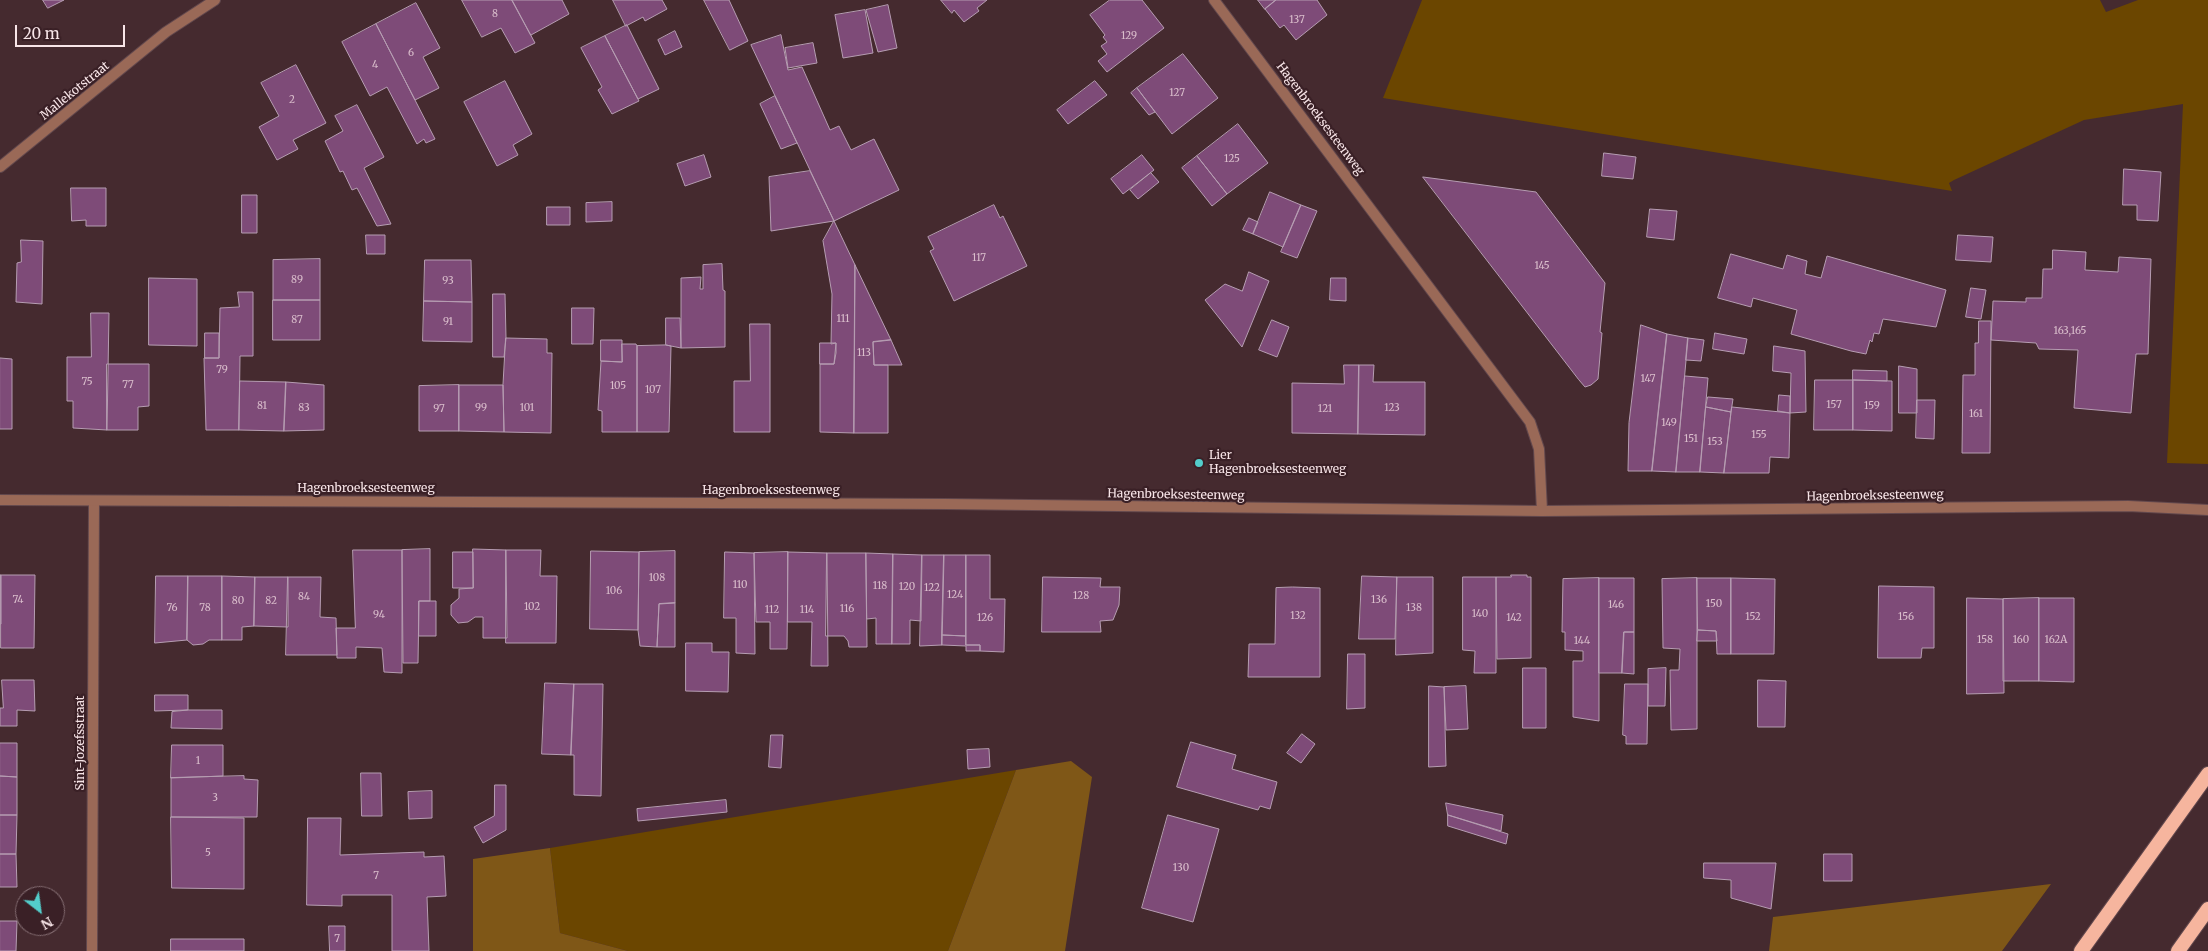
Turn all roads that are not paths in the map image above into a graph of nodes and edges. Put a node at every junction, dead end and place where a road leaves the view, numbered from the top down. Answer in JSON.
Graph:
{"nodes":[{"id":1,"x":214,"y":0,"type":"edge"},
{"id":2,"x":1214,"y":0,"type":"edge"},
{"id":3,"x":0,"y":167,"type":"edge"},
{"id":4,"x":0,"y":500,"type":"edge"},
{"id":5,"x":94,"y":500,"type":"junction"},
{"id":6,"x":2208,"y":510,"type":"edge"},
{"id":7,"x":1542,"y":511,"type":"junction"},
{"id":8,"x":2208,"y":774,"type":"edge"},
{"id":9,"x":2208,"y":909,"type":"edge"},
{"id":10,"x":92,"y":951,"type":"edge"},
{"id":11,"x":2081,"y":951,"type":"edge"},
{"id":12,"x":2178,"y":951,"type":"edge"}],
"edges":[{"from":1,"to":3,"type":"street","name":"Mallekotstraat"},
{"from":2,"to":7,"type":"street","name":"Hagenbroeksesteenweg"},
{"from":4,"to":5,"type":"street","name":"Hagenbroeksesteenweg"},
{"from":5,"to":7,"type":"street","name":"Hagenbroeksesteenweg"},
{"from":5,"to":10,"type":"street","name":"Sint-Jozefsstraat"},
{"from":6,"to":7,"type":"street","name":"Hagenbroeksesteenweg"},
{"from":8,"to":11,"type":"highway"},
{"from":9,"to":12,"type":"highway"}]}
